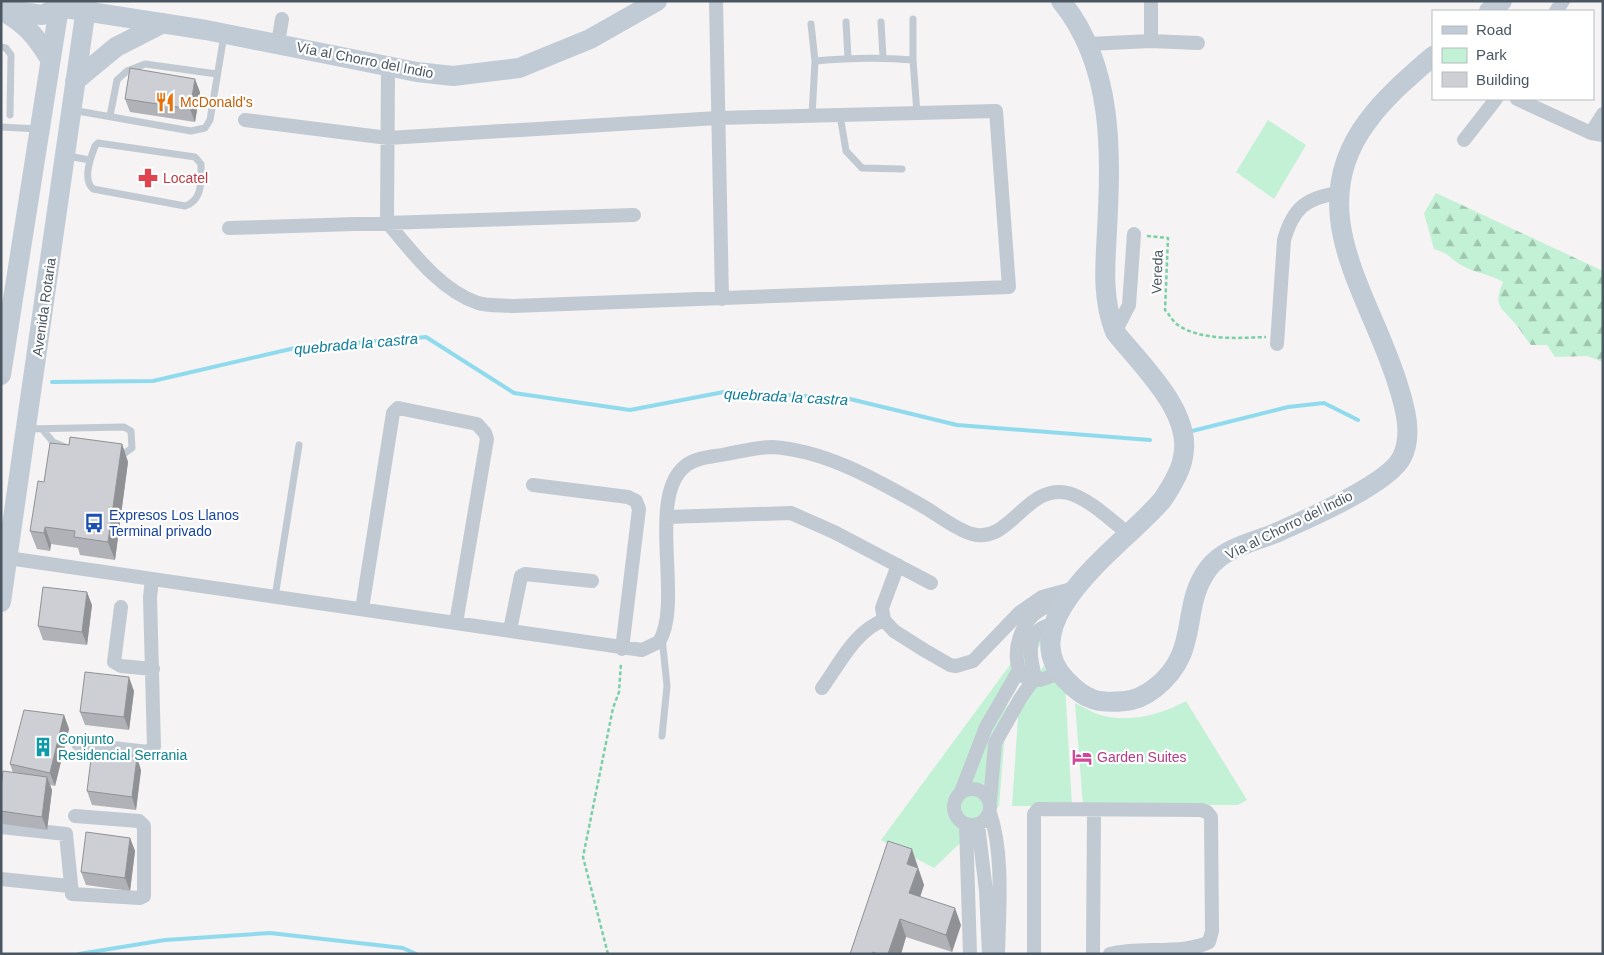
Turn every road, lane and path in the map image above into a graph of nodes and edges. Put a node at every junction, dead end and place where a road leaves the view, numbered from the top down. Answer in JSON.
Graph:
{"nodes":[{"id":1,"x":657,"y":1,"type":"edge"},
{"id":2,"x":716,"y":1,"type":"edge"},
{"id":3,"x":1061,"y":1,"type":"edge"},
{"id":4,"x":1151,"y":1,"type":"edge"},
{"id":5,"x":1502,"y":1,"type":"edge"},
{"id":6,"x":58,"y":3,"type":"edge"},
{"id":7,"x":86,"y":6,"type":"edge"},
{"id":8,"x":1,"y":9,"type":"edge"},
{"id":9,"x":1490,"y":10,"type":"edge"},
{"id":10,"x":282,"y":19,"type":"dead end"},
{"id":11,"x":913,"y":19,"type":"dead end"},
{"id":12,"x":846,"y":22,"type":"dead end"},
{"id":13,"x":881,"y":22,"type":"dead end"},
{"id":14,"x":163,"y":23,"type":"junction"},
{"id":15,"x":811,"y":24,"type":"dead end"},
{"id":16,"x":225,"y":33,"type":"junction"},
{"id":17,"x":1151,"y":40,"type":"junction"},
{"id":18,"x":278,"y":43,"type":"junction"},
{"id":19,"x":1198,"y":43,"type":"dead end"},
{"id":20,"x":1088,"y":44,"type":"junction"},
{"id":21,"x":1,"y":47,"type":"edge"},
{"id":22,"x":883,"y":57,"type":"junction"},
{"id":23,"x":1432,"y":57,"type":"edge"},
{"id":24,"x":848,"y":58,"type":"junction"},
{"id":25,"x":50,"y":59,"type":"junction"},
{"id":26,"x":815,"y":60,"type":"junction"},
{"id":27,"x":913,"y":60,"type":"junction"},
{"id":28,"x":388,"y":66,"type":"junction"},
{"id":29,"x":217,"y":74,"type":"junction"},
{"id":30,"x":75,"y":81,"type":"junction"},
{"id":31,"x":1495,"y":100,"type":"edge"},
{"id":32,"x":1519,"y":100,"type":"edge"},
{"id":33,"x":72,"y":110,"type":"junction"},
{"id":34,"x":917,"y":113,"type":"junction"},
{"id":35,"x":1603,"y":114,"type":"edge"},
{"id":36,"x":10,"y":115,"type":"dead end"},
{"id":37,"x":840,"y":115,"type":"junction"},
{"id":38,"x":110,"y":116,"type":"junction"},
{"id":39,"x":812,"y":116,"type":"junction"},
{"id":40,"x":718,"y":118,"type":"junction"},
{"id":41,"x":245,"y":120,"type":"dead end"},
{"id":42,"x":1,"y":126,"type":"edge"},
{"id":43,"x":39,"y":130,"type":"junction"},
{"id":44,"x":1597,"y":134,"type":"edge"},
{"id":45,"x":388,"y":138,"type":"junction"},
{"id":46,"x":1464,"y":140,"type":"dead end"},
{"id":47,"x":65,"y":156,"type":"junction"},
{"id":48,"x":90,"y":160,"type":"junction"},
{"id":49,"x":902,"y":169,"type":"dead end"},
{"id":50,"x":1338,"y":192,"type":"junction"},
{"id":51,"x":634,"y":215,"type":"dead end"},
{"id":52,"x":387,"y":222,"type":"junction"},
{"id":53,"x":229,"y":228,"type":"dead end"},
{"id":54,"x":1134,"y":234,"type":"joint"},
{"id":55,"x":722,"y":299,"type":"junction"},
{"id":56,"x":1115,"y":332,"type":"junction"},
{"id":57,"x":1277,"y":340,"type":"joint"},
{"id":58,"x":1,"y":375,"type":"edge"},
{"id":59,"x":34,"y":430,"type":"junction"},
{"id":60,"x":300,"y":445,"type":"dead end"},
{"id":61,"x":74,"y":450,"type":"edge"},
{"id":62,"x":106,"y":452,"type":"edge"},
{"id":63,"x":533,"y":485,"type":"dead end"},
{"id":64,"x":667,"y":517,"type":"junction"},
{"id":65,"x":1127,"y":533,"type":"junction"},
{"id":66,"x":4,"y":557,"type":"edge"},
{"id":67,"x":898,"y":565,"type":"junction"},
{"id":68,"x":152,"y":579,"type":"junction"},
{"id":69,"x":592,"y":581,"type":"dead end"},
{"id":70,"x":931,"y":583,"type":"dead end"},
{"id":71,"x":1075,"y":588,"type":"junction"},
{"id":72,"x":275,"y":597,"type":"junction"},
{"id":73,"x":1,"y":602,"type":"edge"},
{"id":74,"x":122,"y":607,"type":"dead end"},
{"id":75,"x":362,"y":609,"type":"junction"},
{"id":76,"x":1059,"y":615,"type":"junction"},
{"id":77,"x":884,"y":620,"type":"junction"},
{"id":78,"x":456,"y":623,"type":"junction"},
{"id":79,"x":510,"y":630,"type":"junction"},
{"id":80,"x":662,"y":636,"type":"junction"},
{"id":81,"x":622,"y":648,"type":"junction"},
{"id":82,"x":153,"y":669,"type":"junction"},
{"id":83,"x":1019,"y":670,"type":"junction"},
{"id":84,"x":1060,"y":674,"type":"junction"},
{"id":85,"x":1035,"y":680,"type":"junction"},
{"id":86,"x":822,"y":688,"type":"dead end"},
{"id":87,"x":662,"y":736,"type":"dead end"},
{"id":88,"x":78,"y":744,"type":"dead end"},
{"id":89,"x":961,"y":792,"type":"junction"},
{"id":90,"x":990,"y":807,"type":"junction"},
{"id":91,"x":1094,"y":810,"type":"junction"},
{"id":92,"x":75,"y":816,"type":"dead end"},
{"id":93,"x":972,"y":825,"type":"junction"},
{"id":94,"x":1,"y":827,"type":"edge"},
{"id":95,"x":1,"y":879,"type":"edge"},
{"id":96,"x":69,"y":886,"type":"junction"},
{"id":97,"x":992,"y":891,"type":"junction"},
{"id":98,"x":1134,"y":953,"type":"edge"},
{"id":99,"x":608,"y":954,"type":"edge"},
{"id":100,"x":970,"y":954,"type":"edge"},
{"id":101,"x":989,"y":954,"type":"edge"},
{"id":102,"x":998,"y":954,"type":"edge"},
{"id":103,"x":1034,"y":954,"type":"edge"},
{"id":104,"x":1092,"y":954,"type":"edge"},
{"id":105,"x":1110,"y":954,"type":"edge"}],
"edges":[{"from":1,"to":28,"type":"street","name":"Vía al Chorro del Indio"},
{"from":2,"to":40,"type":"street"},
{"from":3,"to":20,"type":"street"},
{"from":4,"to":17,"type":"street"},
{"from":5,"to":9,"type":"street"},
{"from":6,"to":7,"type":"street","name":"Vía al Chorro del Indio"},
{"from":6,"to":8,"type":"street"},
{"from":6,"to":25,"type":"street"},
{"from":7,"to":14,"type":"street","name":"Vía al Chorro del Indio"},
{"from":7,"to":30,"type":"street","name":"Avenida Rotaria"},
{"from":8,"to":25,"type":"street"},
{"from":10,"to":18,"type":"street"},
{"from":11,"to":27,"type":"lane"},
{"from":12,"to":24,"type":"lane"},
{"from":13,"to":22,"type":"lane"},
{"from":14,"to":16,"type":"street","name":"Vía al Chorro del Indio"},
{"from":14,"to":30,"type":"street"},
{"from":15,"to":26,"type":"lane"},
{"from":16,"to":18,"type":"street","name":"Vía al Chorro del Indio"},
{"from":16,"to":29,"type":"lane"},
{"from":17,"to":19,"type":"street"},
{"from":17,"to":20,"type":"street"},
{"from":18,"to":28,"type":"street","name":"Vía al Chorro del Indio"},
{"from":20,"to":56,"type":"street"},
{"from":21,"to":36,"type":"lane"},
{"from":22,"to":24,"type":"lane"},
{"from":22,"to":27,"type":"lane"},
{"from":23,"to":50,"type":"street","name":"Vía al Chorro del Indio"},
{"from":24,"to":26,"type":"lane"},
{"from":25,"to":43,"type":"street"},
{"from":26,"to":39,"type":"lane"},
{"from":27,"to":34,"type":"lane"},
{"from":28,"to":45,"type":"street"},
{"from":29,"to":38,"type":"lane"},
{"from":29,"to":38,"type":"lane"},
{"from":30,"to":33,"type":"street","name":"Avenida Rotaria"},
{"from":31,"to":46,"type":"street"},
{"from":32,"to":44,"type":"street"},
{"from":33,"to":38,"type":"lane"},
{"from":33,"to":47,"type":"street","name":"Avenida Rotaria"},
{"from":34,"to":37,"type":"street"},
{"from":34,"to":55,"type":"street"},
{"from":35,"to":44,"type":"street"},
{"from":37,"to":39,"type":"street"},
{"from":37,"to":49,"type":"lane"},
{"from":39,"to":40,"type":"street"},
{"from":40,"to":45,"type":"street"},
{"from":40,"to":55,"type":"street"},
{"from":41,"to":45,"type":"street"},
{"from":42,"to":43,"type":"lane"},
{"from":43,"to":58,"type":"street"},
{"from":45,"to":52,"type":"street"},
{"from":47,"to":48,"type":"lane"},
{"from":47,"to":59,"type":"street","name":"Avenida Rotaria"},
{"from":48,"to":48,"type":"lane"},
{"from":50,"to":57,"type":"street"},
{"from":50,"to":84,"type":"street","name":"Vía al Chorro del Indio"},
{"from":51,"to":52,"type":"street"},
{"from":52,"to":53,"type":"street"},
{"from":52,"to":55,"type":"street"},
{"from":54,"to":56,"type":"street"},
{"from":54,"to":57,"type":"path","name":"Vereda"},
{"from":56,"to":65,"type":"street"},
{"from":59,"to":61,"type":"lane"},
{"from":59,"to":62,"type":"lane"},
{"from":59,"to":66,"type":"street","name":"Avenida Rotaria"},
{"from":60,"to":72,"type":"lane"},
{"from":63,"to":81,"type":"street"},
{"from":64,"to":65,"type":"street"},
{"from":64,"to":67,"type":"street"},
{"from":64,"to":80,"type":"street"},
{"from":65,"to":71,"type":"street"},
{"from":66,"to":68,"type":"street"},
{"from":66,"to":73,"type":"street","name":"Avenida Rotaria"},
{"from":67,"to":70,"type":"street"},
{"from":67,"to":77,"type":"street"},
{"from":68,"to":72,"type":"street"},
{"from":68,"to":82,"type":"street"},
{"from":69,"to":79,"type":"street"},
{"from":71,"to":76,"type":"street"},
{"from":71,"to":77,"type":"street"},
{"from":72,"to":75,"type":"street"},
{"from":74,"to":82,"type":"street"},
{"from":75,"to":78,"type":"street"},
{"from":75,"to":78,"type":"street"},
{"from":76,"to":83,"type":"street"},
{"from":76,"to":84,"type":"street"},
{"from":76,"to":85,"type":"street"},
{"from":77,"to":86,"type":"street"},
{"from":78,"to":79,"type":"street"},
{"from":79,"to":81,"type":"street"},
{"from":80,"to":81,"type":"street"},
{"from":80,"to":87,"type":"lane"},
{"from":81,"to":99,"type":"path"},
{"from":82,"to":88,"type":"street"},
{"from":83,"to":85,"type":"street"},
{"from":83,"to":89,"type":"street"},
{"from":84,"to":85,"type":"street"},
{"from":85,"to":90,"type":"street"},
{"from":89,"to":90,"type":"street"},
{"from":89,"to":93,"type":"street"},
{"from":90,"to":93,"type":"street"},
{"from":90,"to":97,"type":"street"},
{"from":91,"to":98,"type":"street"},
{"from":91,"to":103,"type":"street"},
{"from":91,"to":104,"type":"street"},
{"from":92,"to":96,"type":"street"},
{"from":93,"to":97,"type":"street"},
{"from":93,"to":100,"type":"street"},
{"from":94,"to":96,"type":"street"},
{"from":95,"to":96,"type":"street"},
{"from":97,"to":101,"type":"street"},
{"from":97,"to":102,"type":"street"},
{"from":98,"to":105,"type":"street"}]}
